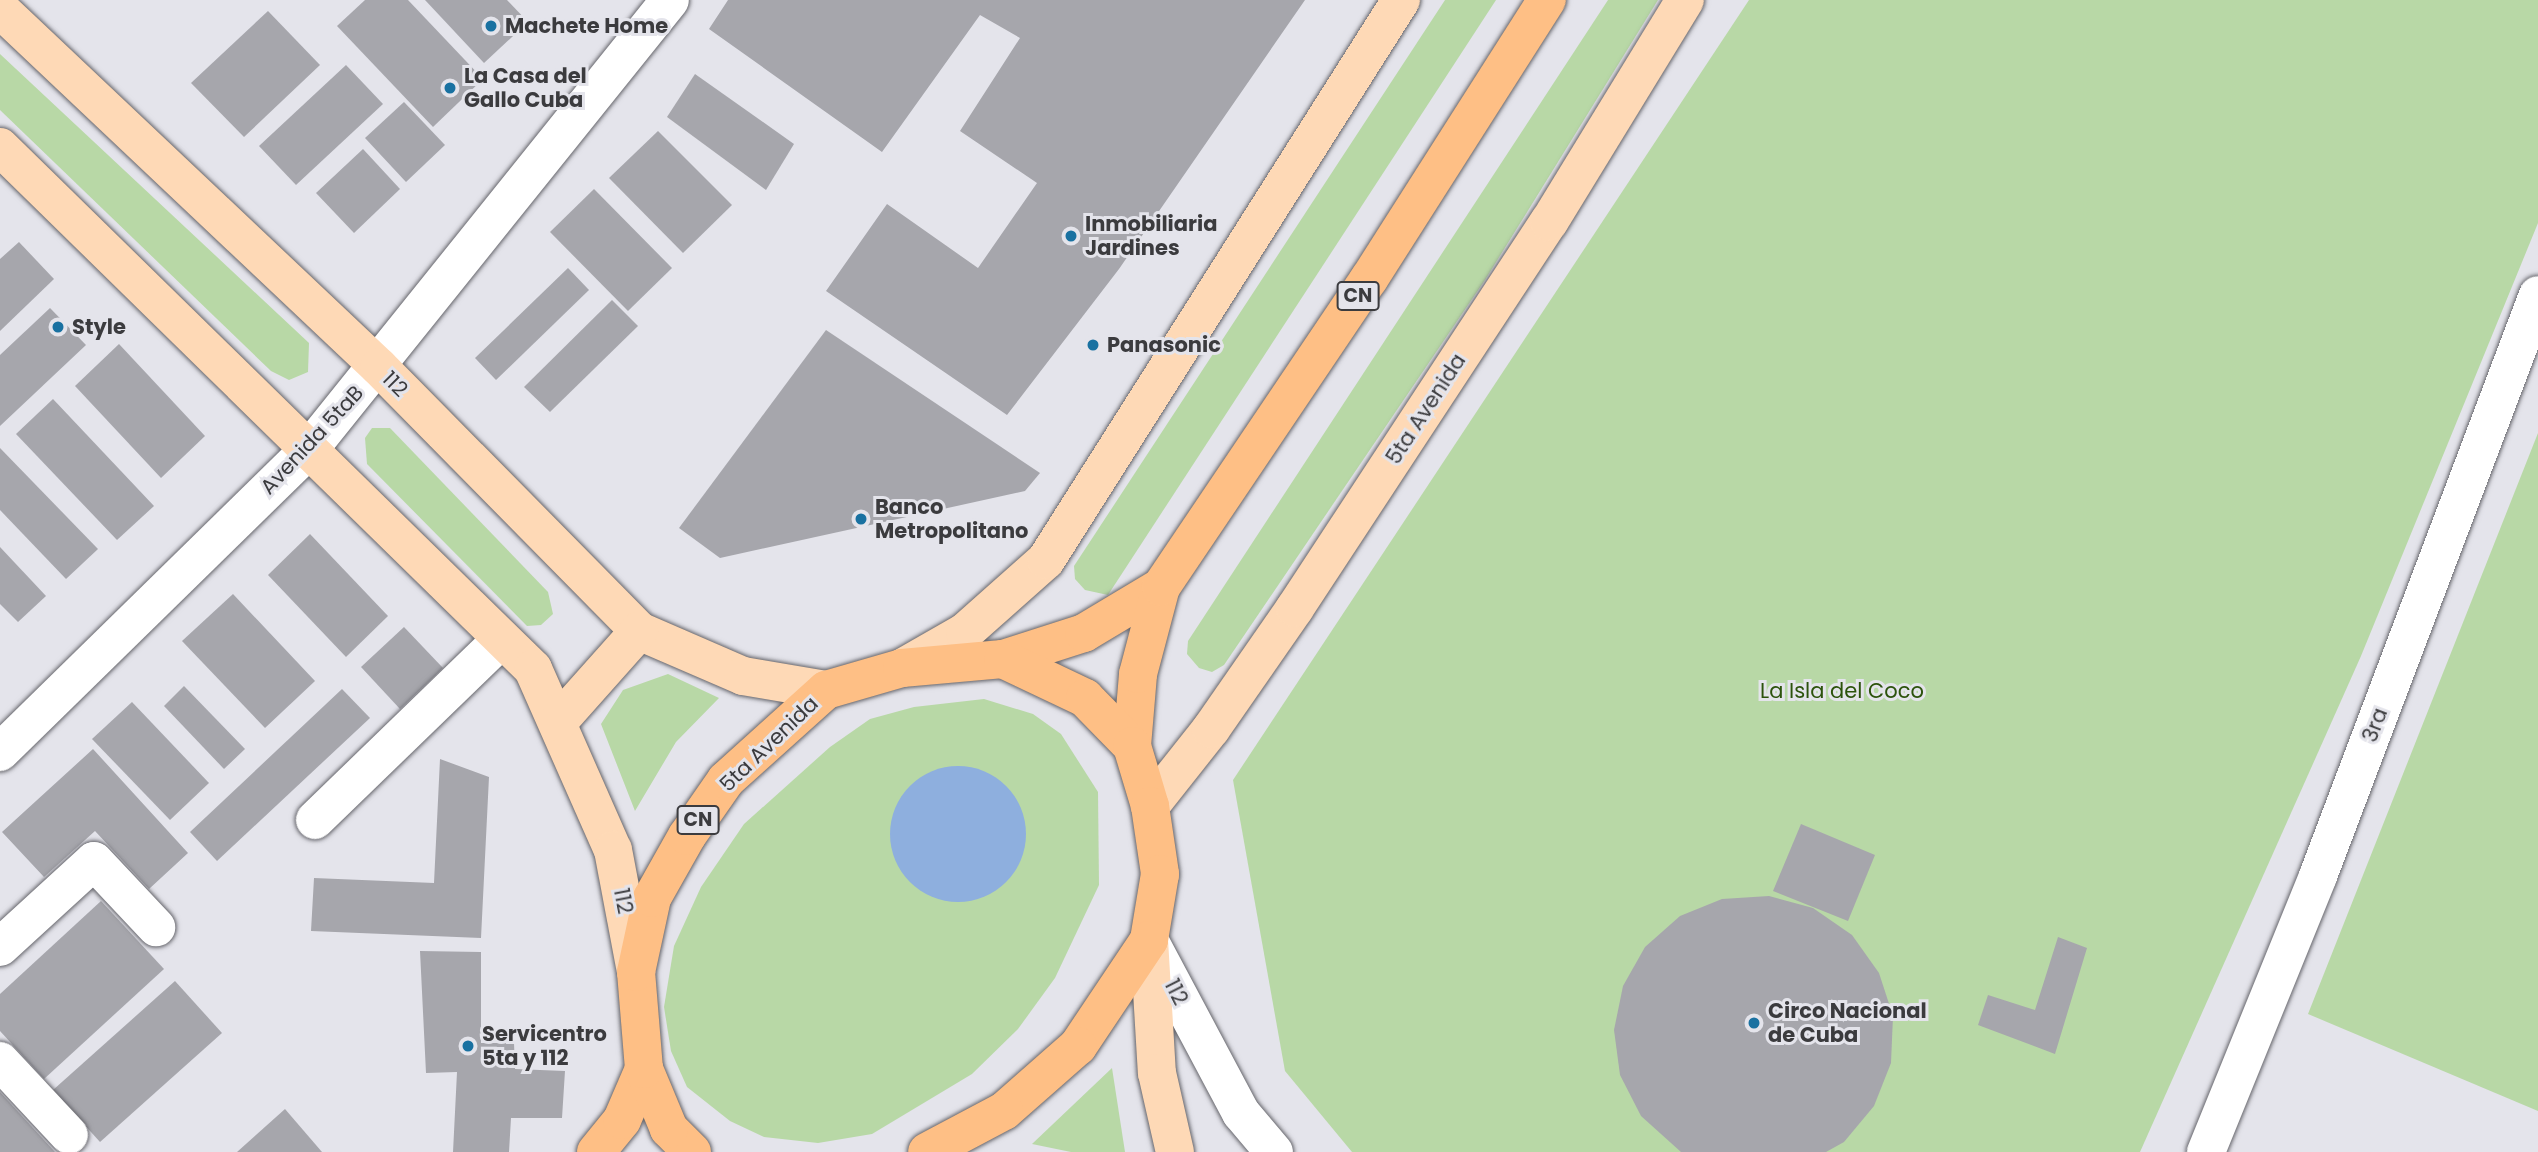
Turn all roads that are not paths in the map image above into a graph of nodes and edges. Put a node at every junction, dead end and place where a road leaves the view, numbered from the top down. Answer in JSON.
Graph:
{"nodes":[{"id":1,"x":670,"y":0,"type":"edge"},
{"id":2,"x":1401,"y":0,"type":"edge"},
{"id":3,"x":1547,"y":0,"type":"edge"},
{"id":4,"x":1685,"y":0,"type":"edge"},
{"id":5,"x":0,"y":9,"type":"edge"},
{"id":6,"x":0,"y":147,"type":"edge"},
{"id":7,"x":2538,"y":295,"type":"edge"},
{"id":8,"x":379,"y":367,"type":"junction"},
{"id":9,"x":311,"y":447,"type":"junction"},
{"id":10,"x":1161,"y":587,"type":"junction"},
{"id":11,"x":639,"y":631,"type":"junction"},
{"id":12,"x":502,"y":639,"type":"junction"},
{"id":13,"x":1003,"y":659,"type":"junction"},
{"id":14,"x":902,"y":668,"type":"junction"},
{"id":15,"x":826,"y":690,"type":"junction"},
{"id":16,"x":558,"y":722,"type":"junction"},
{"id":17,"x":1132,"y":746,"type":"junction"},
{"id":18,"x":0,"y":752,"type":"edge"},
{"id":19,"x":1150,"y":806,"type":"junction"},
{"id":20,"x":315,"y":820,"type":"dead end"},
{"id":21,"x":156,"y":927,"type":"dead end"},
{"id":22,"x":4,"y":935,"type":"edge"},
{"id":23,"x":1149,"y":940,"type":"junction"},
{"id":24,"x":636,"y":972,"type":"junction"},
{"id":25,"x":0,"y":1061,"type":"edge"},
{"id":26,"x":644,"y":1069,"type":"junction"},
{"id":27,"x":69,"y":1135,"type":"dead end"},
{"id":28,"x":596,"y":1152,"type":"edge"},
{"id":29,"x":692,"y":1152,"type":"edge"},
{"id":30,"x":927,"y":1152,"type":"edge"},
{"id":31,"x":1175,"y":1152,"type":"edge"},
{"id":32,"x":1273,"y":1152,"type":"edge"},
{"id":33,"x":2206,"y":1152,"type":"edge"}],
"edges":[{"from":1,"to":8,"type":"street","name":"Avenida 5taB"},
{"from":2,"to":14,"type":"main road","name":"5ta Avenida"},
{"from":3,"to":10,"type":"highway","name":"5ta Avenida","number":"CN"},
{"from":4,"to":19,"type":"main road","name":"5ta Avenida"},
{"from":5,"to":8,"type":"main road","name":"112"},
{"from":6,"to":9,"type":"main road","name":"112"},
{"from":7,"to":33,"type":"street","name":"3ra"},
{"from":8,"to":9,"type":"street","name":"Avenida 5taB"},
{"from":8,"to":11,"type":"main road","name":"112"},
{"from":9,"to":12,"type":"main road","name":"112"},
{"from":9,"to":18,"type":"street","name":"Avenida 5taB"},
{"from":10,"to":13,"type":"highway","name":"5ta Avenida","number":"CN"},
{"from":10,"to":17,"type":"highway","name":"5ta Avenida","number":"CN"},
{"from":11,"to":15,"type":"main road","name":"112"},
{"from":11,"to":16,"type":"main road"},
{"from":12,"to":16,"type":"main road","name":"112"},
{"from":12,"to":20,"type":"street"},
{"from":13,"to":14,"type":"highway","name":"5ta Avenida","number":"CN"},
{"from":13,"to":17,"type":"highway","name":"5ta Avenida","number":"CN"},
{"from":14,"to":15,"type":"highway","name":"5ta Avenida","number":"CN"},
{"from":15,"to":24,"type":"highway","name":"5ta Avenida","number":"CN"},
{"from":16,"to":24,"type":"main road","name":"112"},
{"from":17,"to":19,"type":"highway","name":"5ta Avenida","number":"CN"},
{"from":19,"to":23,"type":"highway","name":"5ta Avenida","number":"CN"},
{"from":21,"to":22,"type":"street"},
{"from":23,"to":30,"type":"highway","name":"5ta Avenida","number":"CN"},
{"from":23,"to":31,"type":"main road","name":"112"},
{"from":23,"to":32,"type":"street","name":"112"},
{"from":24,"to":26,"type":"highway","name":"5ta Avenida","number":"CN"},
{"from":25,"to":27,"type":"street"},
{"from":26,"to":28,"type":"highway","name":"5ta Avenida","number":"CN"},
{"from":26,"to":29,"type":"highway","name":"5ta Avenida","number":"CN"}]}
